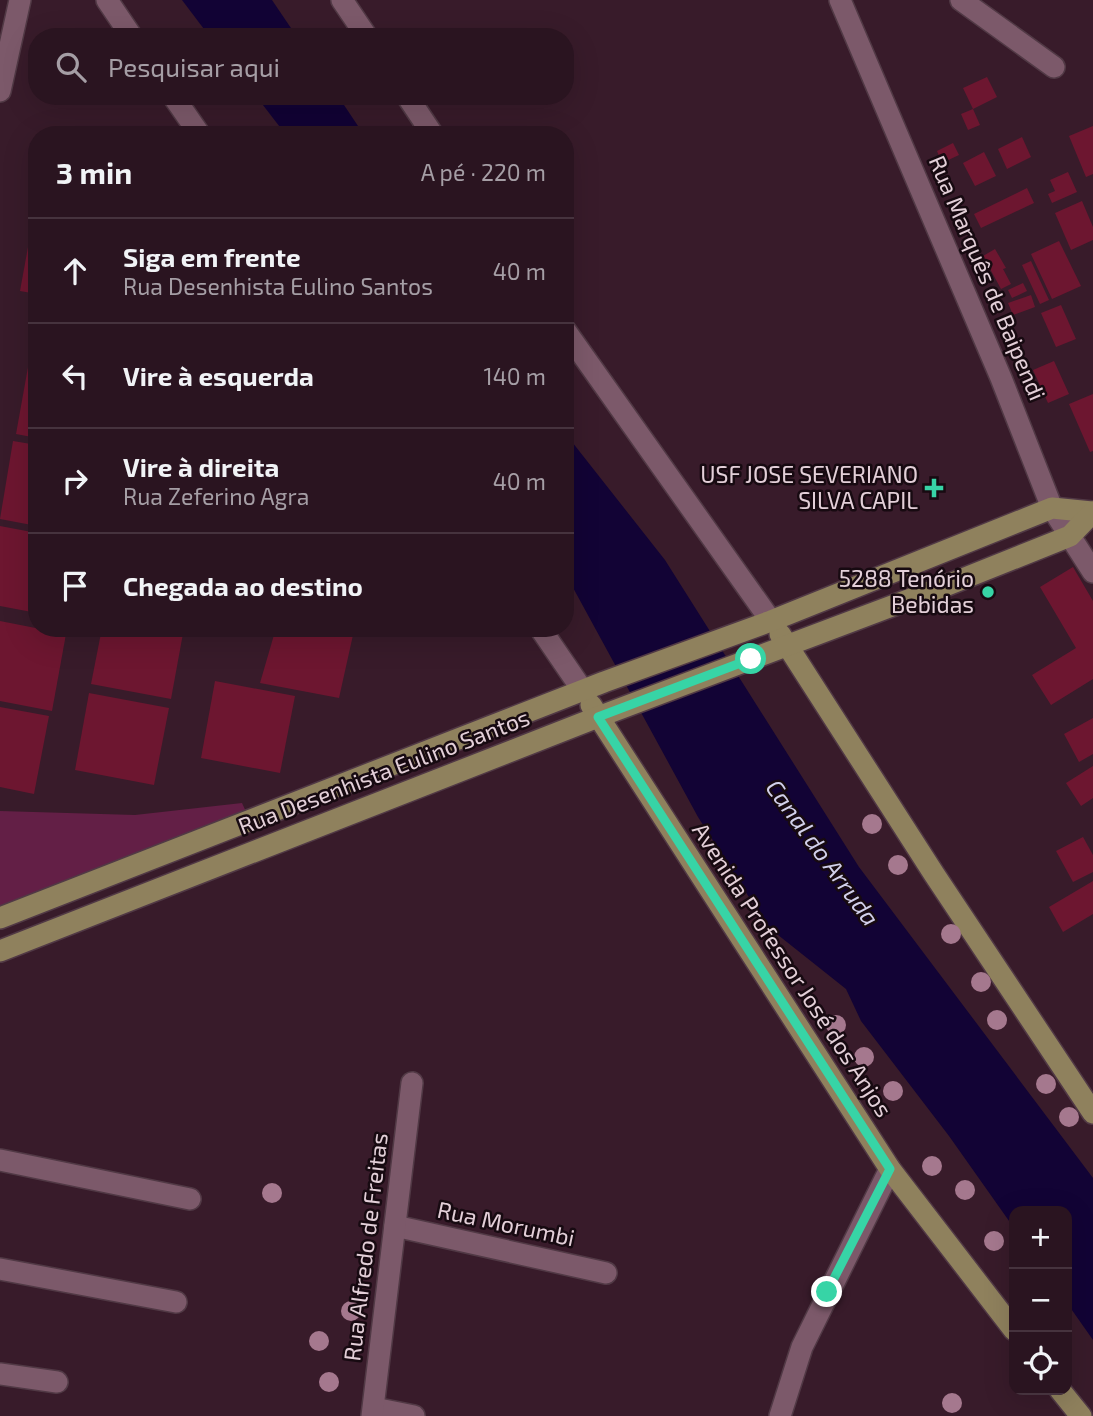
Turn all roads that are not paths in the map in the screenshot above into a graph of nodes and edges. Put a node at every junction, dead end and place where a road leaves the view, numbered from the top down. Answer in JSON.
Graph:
{"nodes":[{"id":1,"x":20,"y":0,"type":"edge"},
{"id":2,"x":107,"y":0,"type":"edge"},
{"id":3,"x":342,"y":0,"type":"edge"},
{"id":4,"x":840,"y":0,"type":"edge"},
{"id":5,"x":961,"y":0,"type":"edge"},
{"id":6,"x":126,"y":28,"type":"edge"},
{"id":7,"x":361,"y":28,"type":"edge"},
{"id":8,"x":4,"y":50,"type":"edge"},
{"id":9,"x":1054,"y":66,"type":"dead end"},
{"id":10,"x":0,"y":91,"type":"edge"},
{"id":11,"x":179,"y":105,"type":"edge"},
{"id":12,"x":413,"y":105,"type":"edge"},
{"id":13,"x":194,"y":126,"type":"edge"},
{"id":14,"x":427,"y":126,"type":"edge"},
{"id":15,"x":574,"y":343,"type":"edge"},
{"id":16,"x":1052,"y":508,"type":"junction"},
{"id":17,"x":1093,"y":512,"type":"edge"},
{"id":18,"x":1070,"y":536,"type":"junction"},
{"id":19,"x":1093,"y":572,"type":"edge"},
{"id":20,"x":771,"y":621,"type":"junction"},
{"id":21,"x":546,"y":637,"type":"edge"},
{"id":22,"x":788,"y":646,"type":"junction"},
{"id":23,"x":583,"y":691,"type":"junction"},
{"id":24,"x":598,"y":717,"type":"junction"},
{"id":25,"x":0,"y":918,"type":"edge"},
{"id":26,"x":0,"y":951,"type":"edge"},
{"id":27,"x":412,"y":1083,"type":"dead end"},
{"id":28,"x":1093,"y":1113,"type":"edge"},
{"id":29,"x":0,"y":1160,"type":"edge"},
{"id":30,"x":890,"y":1169,"type":"junction"},
{"id":31,"x":190,"y":1199,"type":"dead end"},
{"id":32,"x":395,"y":1226,"type":"junction"},
{"id":33,"x":0,"y":1269,"type":"edge"},
{"id":34,"x":606,"y":1273,"type":"dead end"},
{"id":35,"x":176,"y":1302,"type":"dead end"},
{"id":36,"x":1009,"y":1324,"type":"edge"},
{"id":37,"x":0,"y":1374,"type":"edge"},
{"id":38,"x":57,"y":1382,"type":"dead end"},
{"id":39,"x":1064,"y":1395,"type":"edge"},
{"id":40,"x":373,"y":1412,"type":"edge"},
{"id":41,"x":414,"y":1416,"type":"edge"},
{"id":42,"x":780,"y":1416,"type":"edge"},
{"id":43,"x":1081,"y":1416,"type":"edge"}],
"edges":[{"from":1,"to":8,"type":"street"},
{"from":2,"to":6,"type":"street"},
{"from":3,"to":7,"type":"street"},
{"from":4,"to":16,"type":"street","name":"Rua Marquês de Baipendi"},
{"from":5,"to":9,"type":"street"},
{"from":8,"to":10,"type":"street"},
{"from":11,"to":13,"type":"street"},
{"from":12,"to":14,"type":"street"},
{"from":15,"to":20,"type":"street"},
{"from":16,"to":17,"type":"main road"},
{"from":16,"to":18,"type":"street","name":"Rua Marquês de Baipendi"},
{"from":16,"to":20,"type":"main road","name":"Rua Desenhista Eulino Santos"},
{"from":17,"to":18,"type":"main road"},
{"from":18,"to":19,"type":"street","name":"Rua Marquês de Baipendi"},
{"from":18,"to":22,"type":"main road","name":"Rua Desenhista Eulino Santos"},
{"from":20,"to":22,"type":"main road"},
{"from":20,"to":23,"type":"main road","name":"Rua Desenhista Eulino Santos"},
{"from":21,"to":23,"type":"street","name":"Avenida Professor José dos Anjos"},
{"from":22,"to":24,"type":"main road","name":"Rua Desenhista Eulino Santos"},
{"from":22,"to":28,"type":"main road"},
{"from":23,"to":24,"type":"main road","name":"Avenida Professor José dos Anjos"},
{"from":23,"to":25,"type":"main road","name":"Rua Desenhista Eulino Santos"},
{"from":24,"to":26,"type":"main road","name":"Rua Desenhista Eulino Santos"},
{"from":24,"to":30,"type":"main road","name":"Avenida Professor José dos Anjos"},
{"from":27,"to":32,"type":"street","name":"Rua Alfredo de Freitas"},
{"from":29,"to":31,"type":"street"},
{"from":30,"to":36,"type":"main road","name":"Avenida Professor José dos Anjos"},
{"from":30,"to":42,"type":"street"},
{"from":32,"to":34,"type":"street","name":"Rua Morumbi"},
{"from":32,"to":40,"type":"street","name":"Rua Alfredo de Freitas"},
{"from":33,"to":35,"type":"street"},
{"from":37,"to":38,"type":"street"},
{"from":39,"to":43,"type":"main road"},
{"from":40,"to":41,"type":"street"}]}
